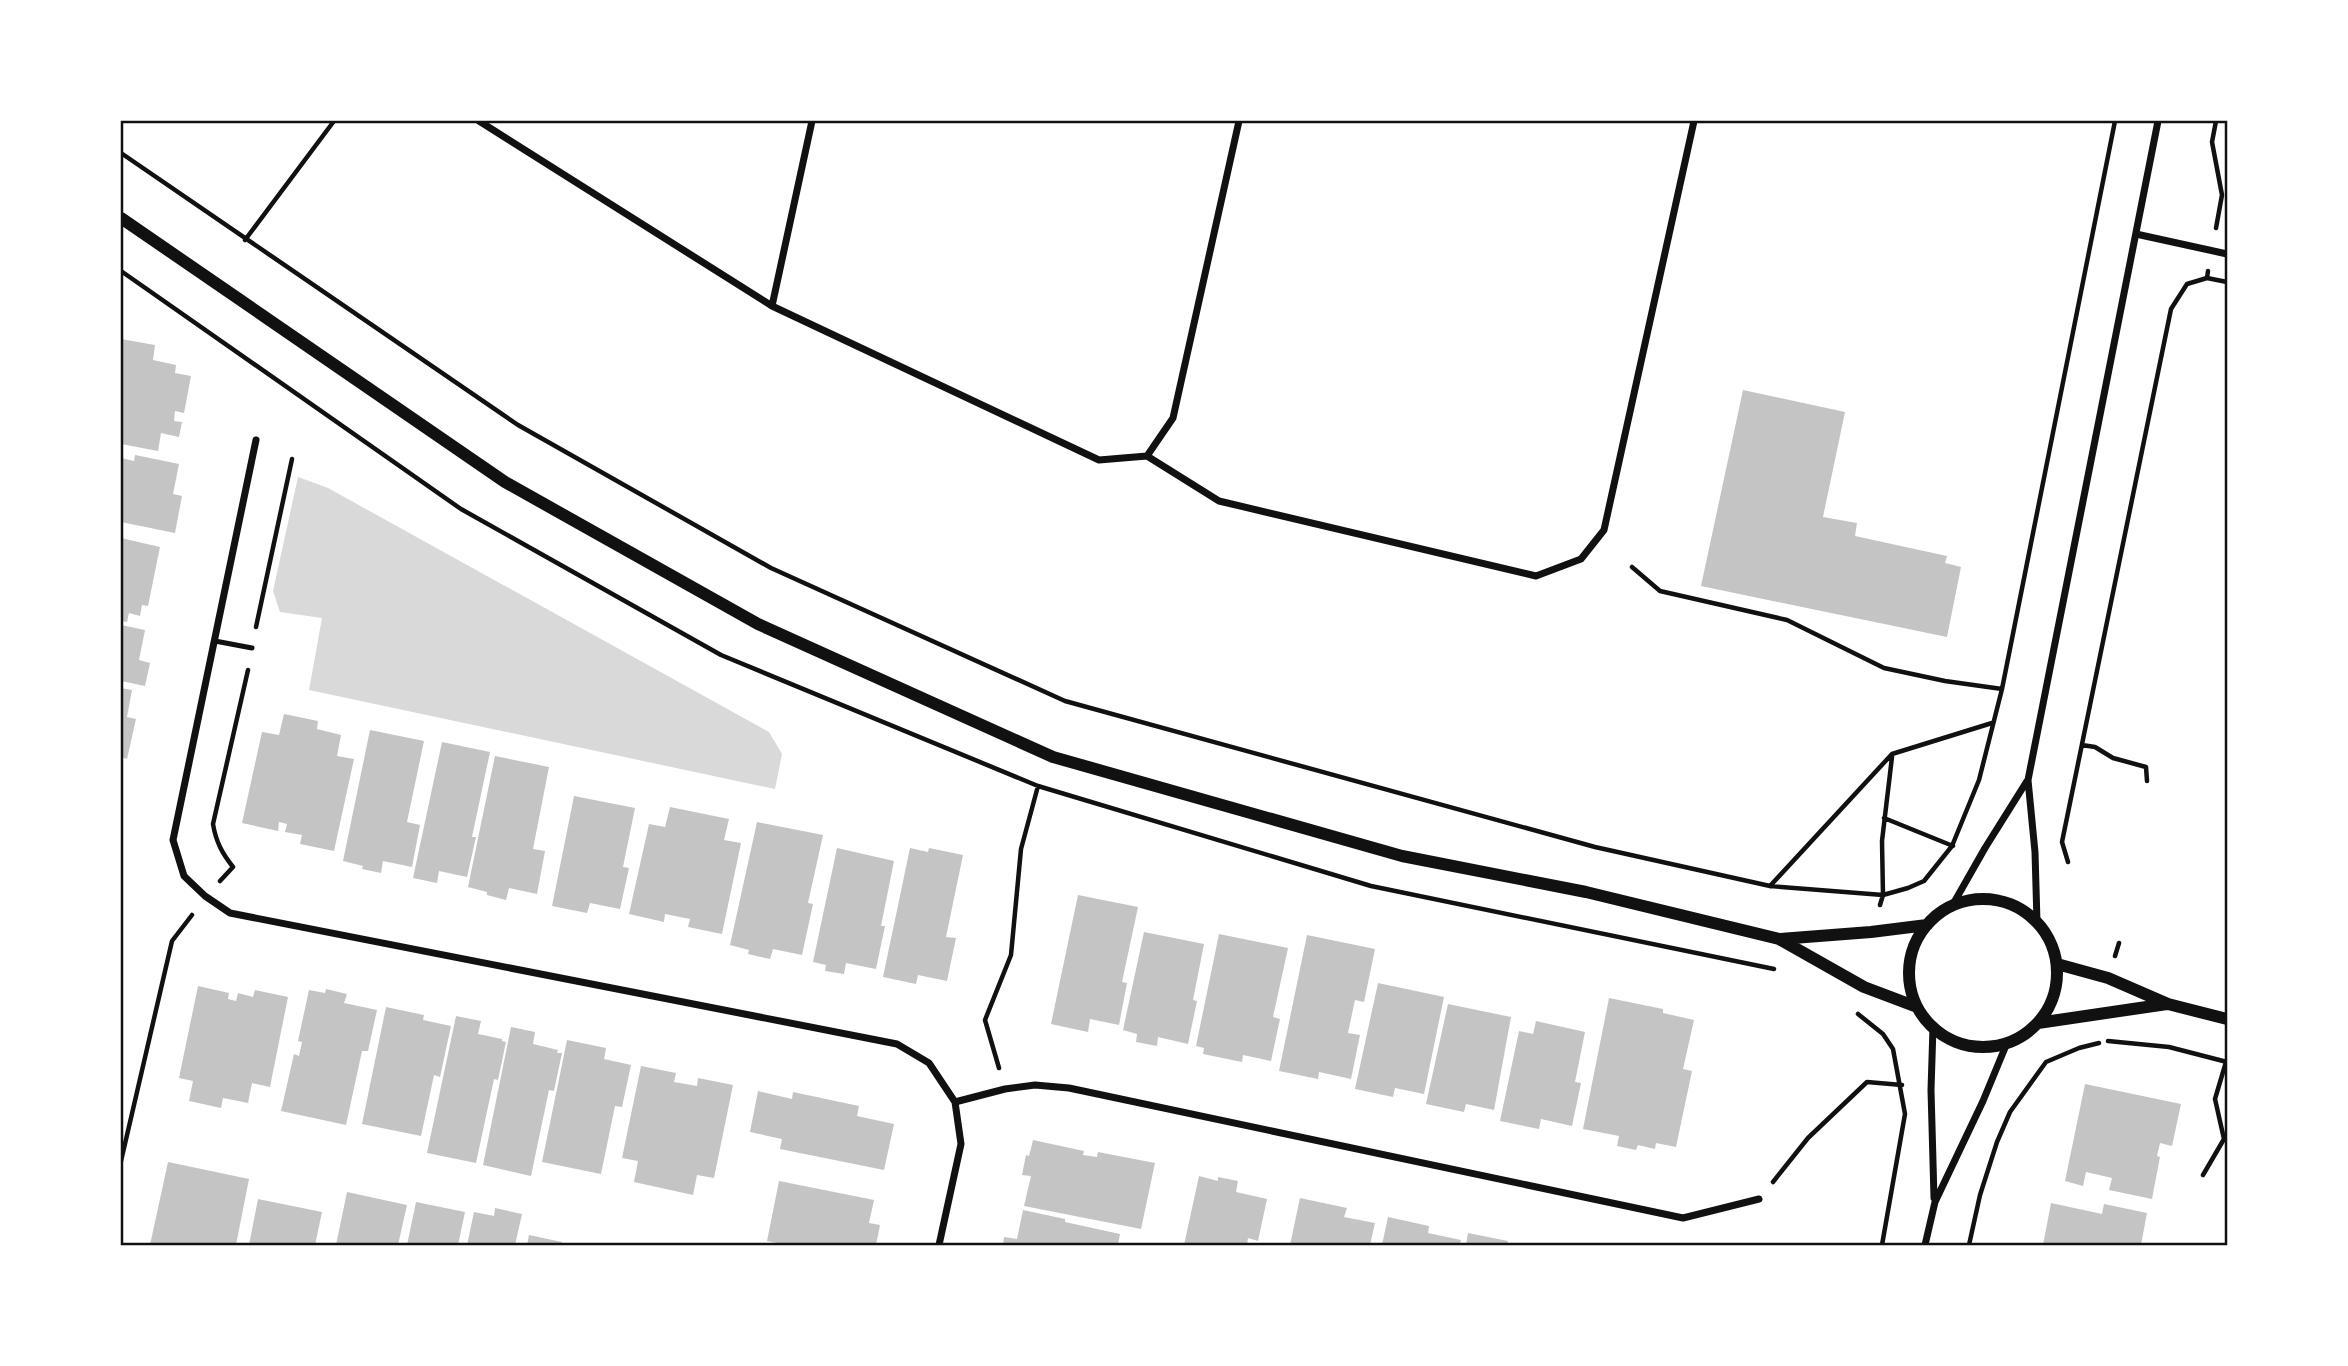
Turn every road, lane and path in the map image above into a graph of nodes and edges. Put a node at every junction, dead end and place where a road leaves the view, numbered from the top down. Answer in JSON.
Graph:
{"nodes":[{"id":1,"x":334,"y":121,"type":"edge"},
{"id":2,"x":479,"y":121,"type":"edge"},
{"id":3,"x":812,"y":121,"type":"edge"},
{"id":4,"x":1239,"y":121,"type":"edge"},
{"id":5,"x":1694,"y":121,"type":"edge"},
{"id":6,"x":2115,"y":121,"type":"edge"},
{"id":7,"x":2158,"y":121,"type":"edge"},
{"id":8,"x":2216,"y":121,"type":"edge"},
{"id":9,"x":121,"y":153,"type":"edge"},
{"id":10,"x":2225,"y":197,"type":"edge"},
{"id":11,"x":121,"y":218,"type":"edge"},
{"id":12,"x":2136,"y":234,"type":"junction"},
{"id":13,"x":245,"y":240,"type":"junction"},
{"id":14,"x":2211,"y":251,"type":"junction"},
{"id":15,"x":2227,"y":254,"type":"edge"},
{"id":16,"x":2207,"y":278,"type":"junction"},
{"id":17,"x":2227,"y":282,"type":"edge"},
{"id":18,"x":772,"y":306,"type":"junction"},
{"id":19,"x":256,"y":440,"type":"dead end"},
{"id":20,"x":1147,"y":456,"type":"junction"},
{"id":21,"x":292,"y":459,"type":"dead end"},
{"id":22,"x":1632,"y":567,"type":"dead end"},
{"id":23,"x":215,"y":641,"type":"junction"},
{"id":24,"x":252,"y":648,"type":"junction"},
{"id":25,"x":2001,"y":690,"type":"junction"},
{"id":26,"x":1992,"y":723,"type":"junction"},
{"id":27,"x":2082,"y":746,"type":"junction"},
{"id":28,"x":1892,"y":754,"type":"junction"},
{"id":29,"x":2028,"y":780,"type":"junction"},
{"id":30,"x":2147,"y":781,"type":"dead end"},
{"id":31,"x":1038,"y":786,"type":"dead end"},
{"id":32,"x":2068,"y":862,"type":"dead end"},
{"id":33,"x":1770,"y":886,"type":"junction"},
{"id":34,"x":1883,"y":895,"type":"junction"},
{"id":35,"x":205,"y":896,"type":"junction"},
{"id":36,"x":1952,"y":906,"type":"junction"},
{"id":37,"x":2037,"y":922,"type":"junction"},
{"id":38,"x":1927,"y":925,"type":"junction"},
{"id":39,"x":1581,"y":929,"type":"dead end"},
{"id":40,"x":1871,"y":932,"type":"junction"},
{"id":41,"x":1779,"y":939,"type":"junction"},
{"id":42,"x":2057,"y":964,"type":"junction"},
{"id":43,"x":1787,"y":971,"type":"dead end"},
{"id":44,"x":1864,"y":986,"type":"junction"},
{"id":45,"x":2168,"y":1004,"type":"junction"},
{"id":46,"x":1917,"y":1007,"type":"junction"},
{"id":47,"x":1850,"y":1009,"type":"dead end"},
{"id":48,"x":1860,"y":1015,"type":"junction"},
{"id":49,"x":2227,"y":1019,"type":"edge"},
{"id":50,"x":2038,"y":1023,"type":"junction"},
{"id":51,"x":1933,"y":1027,"type":"junction"},
{"id":52,"x":2007,"y":1043,"type":"junction"},
{"id":53,"x":2227,"y":1062,"type":"edge"},
{"id":54,"x":1901,"y":1085,"type":"junction"},
{"id":55,"x":1005,"y":1089,"type":"junction"},
{"id":56,"x":1931,"y":1090,"type":"junction"},
{"id":57,"x":1983,"y":1101,"type":"junction"},
{"id":58,"x":955,"y":1102,"type":"junction"},
{"id":59,"x":2010,"y":1112,"type":"junction"},
{"id":60,"x":121,"y":1161,"type":"edge"},
{"id":61,"x":2203,"y":1175,"type":"dead end"},
{"id":62,"x":1759,"y":1199,"type":"joint"},
{"id":63,"x":1935,"y":1202,"type":"junction"},
{"id":64,"x":939,"y":1245,"type":"edge"},
{"id":65,"x":1882,"y":1245,"type":"edge"},
{"id":66,"x":1925,"y":1245,"type":"edge"},
{"id":67,"x":1969,"y":1245,"type":"edge"}],
"edges":[{"from":1,"to":13,"type":"path"},
{"from":2,"to":18,"type":"street"},
{"from":3,"to":18,"type":"street"},
{"from":4,"to":20,"type":"street"},
{"from":5,"to":20,"type":"street"},
{"from":6,"to":25,"type":"path"},
{"from":7,"to":12,"type":"street"},
{"from":8,"to":10,"type":"path"},
{"from":9,"to":13,"type":"path"},
{"from":10,"to":14,"type":"path"},
{"from":11,"to":41,"type":"street"},
{"from":12,"to":14,"type":"street"},
{"from":12,"to":29,"type":"street"},
{"from":13,"to":33,"type":"path"},
{"from":14,"to":15,"type":"street"},
{"from":14,"to":16,"type":"path"},
{"from":16,"to":17,"type":"path"},
{"from":16,"to":27,"type":"path"},
{"from":18,"to":20,"type":"street"},
{"from":19,"to":23,"type":"street"},
{"from":21,"to":24,"type":"path"},
{"from":22,"to":25,"type":"path"},
{"from":23,"to":24,"type":"lane"},
{"from":23,"to":35,"type":"street"},
{"from":24,"to":35,"type":"path"},
{"from":25,"to":26,"type":"path"},
{"from":26,"to":28,"type":"path"},
{"from":26,"to":34,"type":"path"},
{"from":27,"to":30,"type":"path"},
{"from":27,"to":32,"type":"path"},
{"from":28,"to":33,"type":"path"},
{"from":28,"to":34,"type":"path"},
{"from":29,"to":36,"type":"street"},
{"from":29,"to":37,"type":"street"},
{"from":31,"to":55,"type":"path"},
{"from":33,"to":34,"type":"path"},
{"from":34,"to":40,"type":"path"},
{"from":35,"to":58,"type":"street"},
{"from":35,"to":60,"type":"path"},
{"from":36,"to":37,"type":"street"},
{"from":36,"to":38,"type":"street"},
{"from":37,"to":42,"type":"street"},
{"from":38,"to":40,"type":"street"},
{"from":38,"to":46,"type":"street"},
{"from":39,"to":43,"type":"path"},
{"from":40,"to":41,"type":"street"},
{"from":41,"to":44,"type":"street"},
{"from":42,"to":45,"type":"street"},
{"from":42,"to":50,"type":"street"},
{"from":44,"to":46,"type":"street"},
{"from":44,"to":48,"type":"path"},
{"from":45,"to":49,"type":"street"},
{"from":45,"to":50,"type":"street"},
{"from":46,"to":51,"type":"street"},
{"from":47,"to":48,"type":"path"},
{"from":48,"to":54,"type":"path"},
{"from":50,"to":52,"type":"street"},
{"from":51,"to":52,"type":"street"},
{"from":51,"to":56,"type":"street"},
{"from":52,"to":57,"type":"street"},
{"from":53,"to":59,"type":"path"},
{"from":53,"to":61,"type":"path"},
{"from":54,"to":56,"type":"path"},
{"from":54,"to":62,"type":"path"},
{"from":54,"to":65,"type":"path"},
{"from":55,"to":58,"type":"street"},
{"from":55,"to":62,"type":"street"},
{"from":56,"to":63,"type":"street"},
{"from":57,"to":59,"type":"path"},
{"from":57,"to":63,"type":"street"},
{"from":58,"to":64,"type":"street"},
{"from":59,"to":67,"type":"path"},
{"from":63,"to":66,"type":"street"}]}
